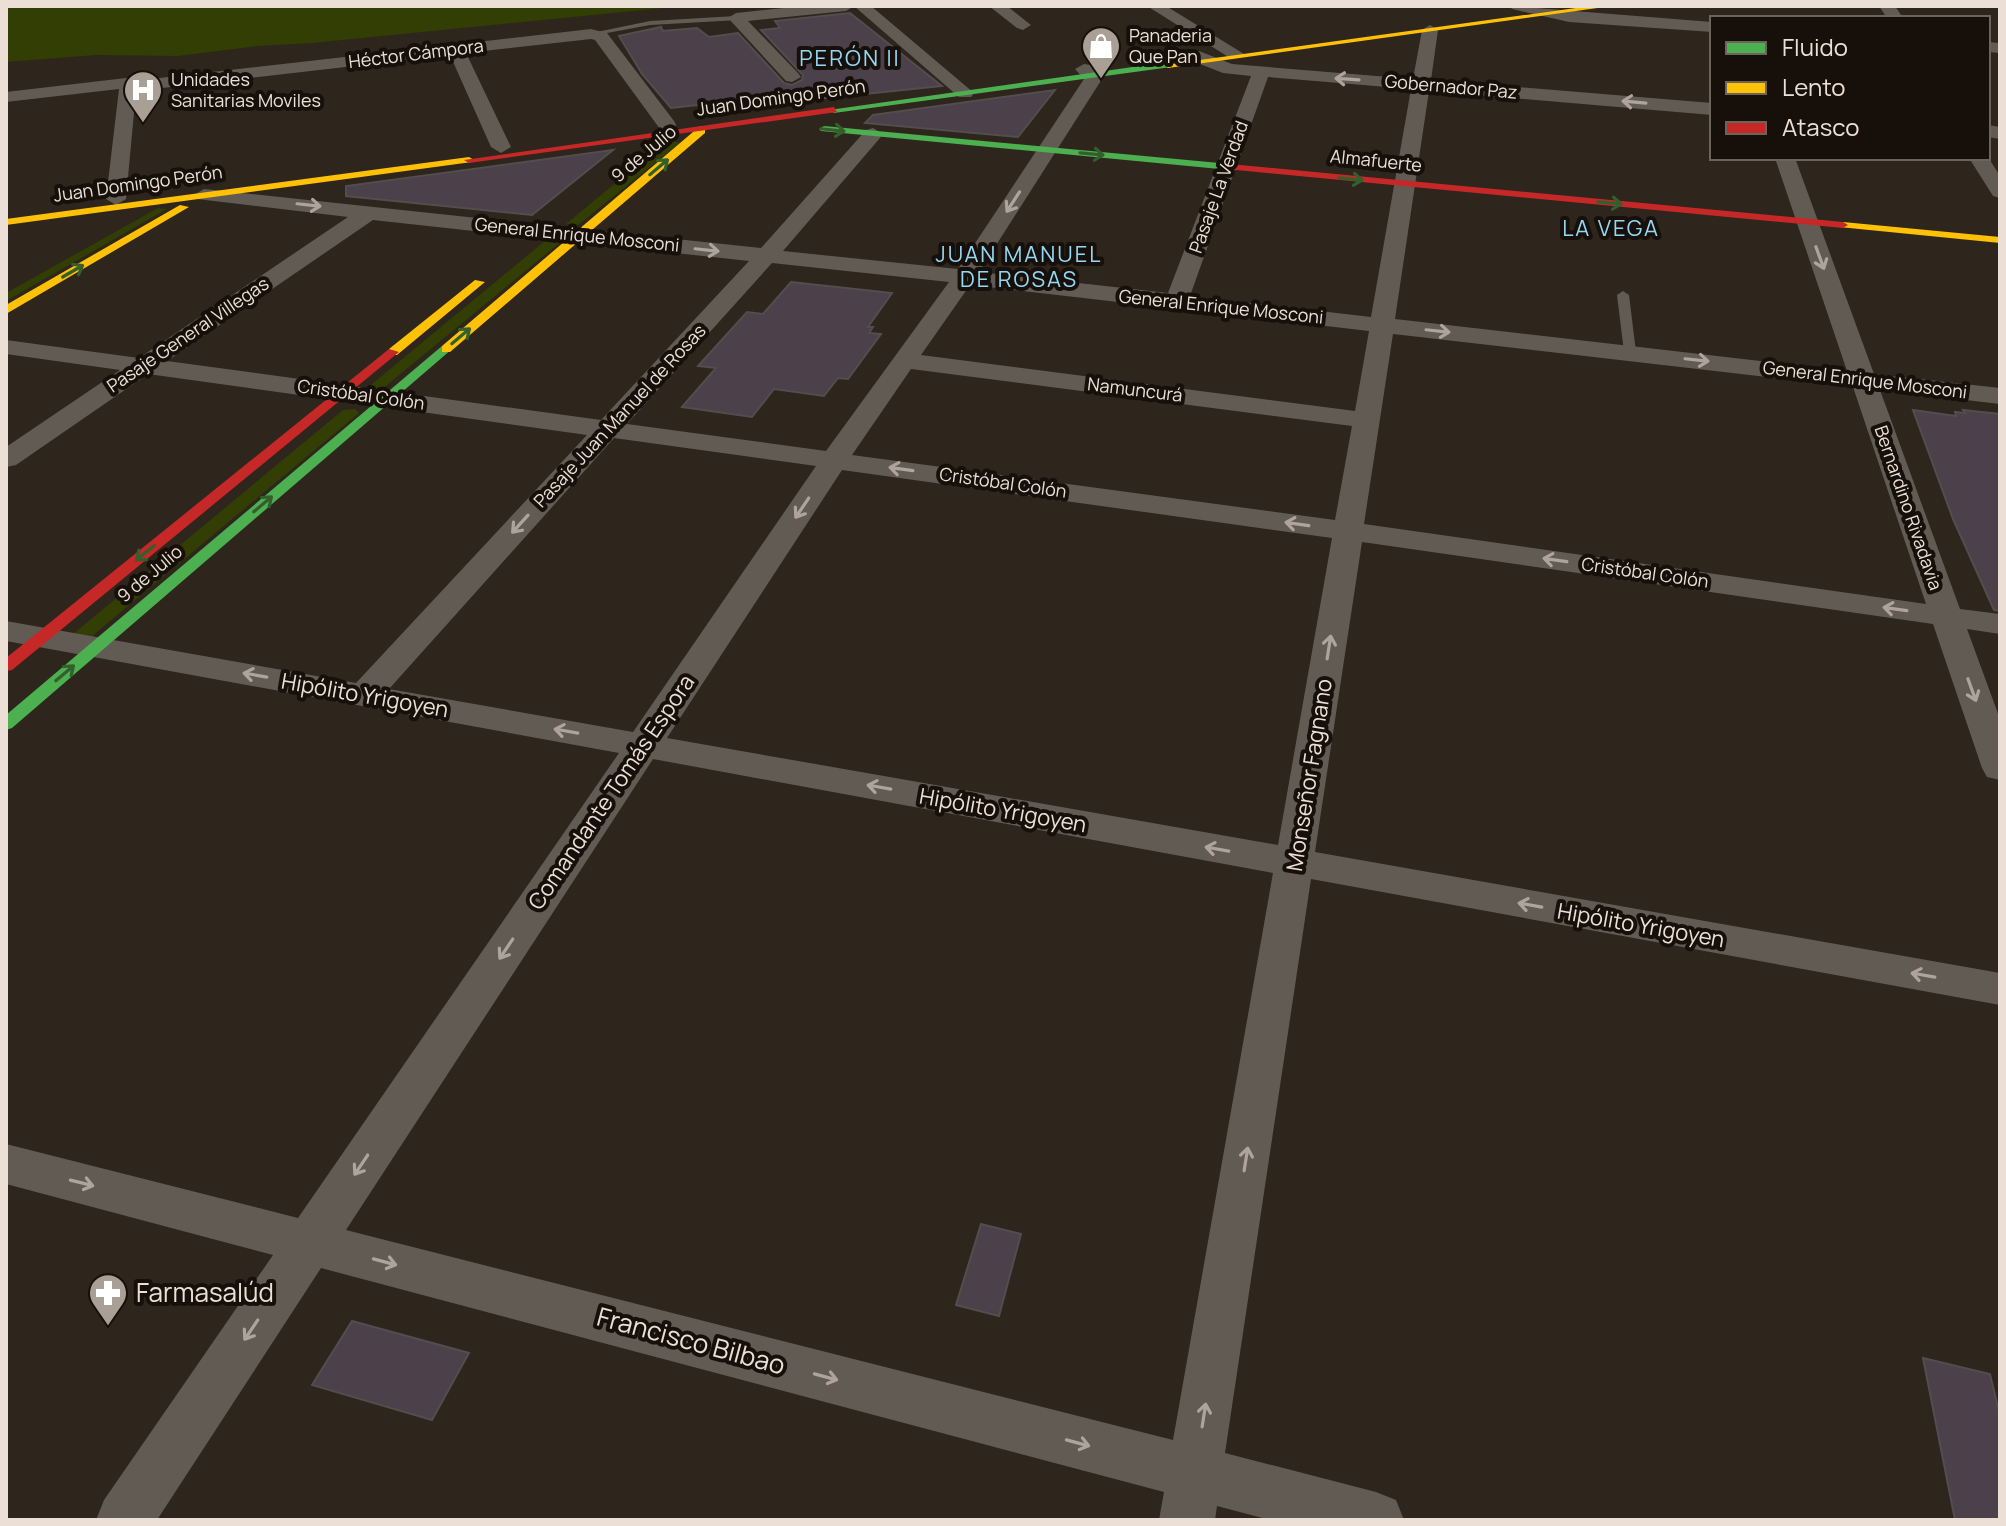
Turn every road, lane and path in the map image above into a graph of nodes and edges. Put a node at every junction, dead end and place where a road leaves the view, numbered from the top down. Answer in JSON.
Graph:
{"nodes":[{"id":1,"x":846,"y":6,"type":"edge"},
{"id":2,"x":861,"y":6,"type":"edge"},
{"id":3,"x":997,"y":6,"type":"edge"},
{"id":4,"x":1160,"y":6,"type":"edge"},
{"id":5,"x":1608,"y":6,"type":"edge"},
{"id":6,"x":1524,"y":8,"type":"edge"},
{"id":7,"x":1552,"y":10,"type":"edge"},
{"id":8,"x":736,"y":18,"type":"junction"},
{"id":9,"x":1023,"y":25,"type":"dead end"},
{"id":10,"x":1710,"y":27,"type":"edge"},
{"id":11,"x":1430,"y":30,"type":"junction"},
{"id":12,"x":591,"y":34,"type":"junction"},
{"id":13,"x":456,"y":49,"type":"junction"},
{"id":14,"x":1234,"y":53,"type":"junction"},
{"id":15,"x":1199,"y":58,"type":"junction"},
{"id":16,"x":1261,"y":72,"type":"junction"},
{"id":17,"x":1088,"y":73,"type":"junction"},
{"id":18,"x":792,"y":77,"type":"dead end"},
{"id":19,"x":1421,"y":85,"type":"junction"},
{"id":20,"x":128,"y":87,"type":"junction"},
{"id":21,"x":961,"y":90,"type":"junction"},
{"id":22,"x":6,"y":97,"type":"edge"},
{"id":23,"x":1710,"y":109,"type":"edge"},
{"id":24,"x":753,"y":118,"type":"junction"},
{"id":25,"x":700,"y":129,"type":"junction"},
{"id":26,"x":665,"y":130,"type":"junction"},
{"id":27,"x":873,"y":134,"type":"junction"},
{"id":28,"x":501,"y":147,"type":"junction"},
{"id":29,"x":1047,"y":150,"type":"junction"},
{"id":30,"x":636,"y":157,"type":"dead end"},
{"id":31,"x":1786,"y":160,"type":"edge"},
{"id":32,"x":1980,"y":160,"type":"edge"},
{"id":33,"x":1228,"y":167,"type":"junction"},
{"id":34,"x":1406,"y":184,"type":"junction"},
{"id":35,"x":203,"y":191,"type":"junction"},
{"id":36,"x":2000,"y":192,"type":"edge"},
{"id":37,"x":116,"y":199,"type":"junction"},
{"id":38,"x":143,"y":203,"type":"junction"},
{"id":39,"x":370,"y":212,"type":"junction"},
{"id":40,"x":566,"y":212,"type":"dead end"},
{"id":41,"x":6,"y":213,"type":"edge"},
{"id":42,"x":6,"y":222,"type":"edge"},
{"id":43,"x":1807,"y":222,"type":"junction"},
{"id":44,"x":99,"y":230,"type":"dead end"},
{"id":45,"x":542,"y":231,"type":"junction"},
{"id":46,"x":579,"y":235,"type":"junction"},
{"id":47,"x":2000,"y":240,"type":"edge"},
{"id":48,"x":518,"y":250,"type":"dead end"},
{"id":49,"x":766,"y":256,"type":"junction"},
{"id":50,"x":495,"y":269,"type":"dead end"},
{"id":51,"x":964,"y":277,"type":"junction"},
{"id":52,"x":1623,"y":295,"type":"dead end"},
{"id":53,"x":1176,"y":302,"type":"junction"},
{"id":54,"x":6,"y":310,"type":"edge"},
{"id":55,"x":1382,"y":325,"type":"junction"},
{"id":56,"x":6,"y":347,"type":"edge"},
{"id":57,"x":1630,"y":352,"type":"junction"},
{"id":58,"x":905,"y":361,"type":"junction"},
{"id":59,"x":142,"y":366,"type":"junction"},
{"id":60,"x":1863,"y":378,"type":"junction"},
{"id":61,"x":342,"y":393,"type":"junction"},
{"id":62,"x":2000,"y":396,"type":"edge"},
{"id":63,"x":387,"y":399,"type":"junction"},
{"id":64,"x":1365,"y":420,"type":"junction"},
{"id":65,"x":607,"y":429,"type":"junction"},
{"id":66,"x":6,"y":459,"type":"edge"},
{"id":67,"x":834,"y":460,"type":"junction"},
{"id":68,"x":1349,"y":531,"type":"junction"},
{"id":69,"x":1946,"y":616,"type":"junction"},
{"id":70,"x":2000,"y":624,"type":"edge"},
{"id":71,"x":6,"y":631,"type":"edge"},
{"id":72,"x":42,"y":637,"type":"junction"},
{"id":73,"x":96,"y":647,"type":"junction"},
{"id":74,"x":6,"y":666,"type":"edge"},
{"id":75,"x":364,"y":695,"type":"junction"},
{"id":76,"x":6,"y":724,"type":"edge"},
{"id":77,"x":643,"y":745,"type":"junction"},
{"id":78,"x":2000,"y":768,"type":"edge"},
{"id":79,"x":1294,"y":862,"type":"junction"},
{"id":80,"x":2000,"y":989,"type":"edge"},
{"id":81,"x":6,"y":1164,"type":"edge"},
{"id":82,"x":310,"y":1242,"type":"junction"},
{"id":83,"x":1191,"y":1496,"type":"edge"},
{"id":84,"x":124,"y":1520,"type":"edge"},
{"id":85,"x":1376,"y":1520,"type":"edge"}],
"edges":[{"from":1,"to":8,"type":"street"},
{"from":2,"to":21,"type":"street"},
{"from":3,"to":9,"type":"street"},
{"from":4,"to":14,"type":"street"},
{"from":5,"to":7,"type":"street","name":"Juan Domingo Perón"},
{"from":6,"to":7,"type":"street","name":"Juan Domingo Perón"},
{"from":6,"to":14,"type":"street","name":"Juan Domingo Perón"},
{"from":7,"to":10,"type":"street"},
{"from":7,"to":11,"type":"street","name":"Juan Domingo Perón"},
{"from":8,"to":12,"type":"lane"},
{"from":8,"to":18,"type":"street"},
{"from":11,"to":14,"type":"street","name":"Juan Domingo Perón"},
{"from":11,"to":19,"type":"street","name":"Monseñor Fagnano"},
{"from":12,"to":13,"type":"street","name":"Héctor Cámpora"},
{"from":12,"to":26,"type":"street"},
{"from":13,"to":20,"type":"street","name":"Héctor Cámpora"},
{"from":13,"to":28,"type":"street"},
{"from":14,"to":15,"type":"street","name":"Juan Domingo Perón"},
{"from":15,"to":16,"type":"street","name":"Gobernador Paz"},
{"from":15,"to":17,"type":"street","name":"Juan Domingo Perón"},
{"from":19,"to":16,"type":"street","name":"Gobernador Paz","one_way":true},
{"from":16,"to":33,"type":"street","name":"Pasaje La Verdad"},
{"from":17,"to":21,"type":"street","name":"Juan Domingo Perón"},
{"from":17,"to":29,"type":"street","name":"Comandante Tomás Espora"},
{"from":23,"to":19,"type":"street","name":"Gobernador Paz","one_way":true},
{"from":19,"to":34,"type":"street","name":"Monseñor Fagnano"},
{"from":20,"to":22,"type":"street","name":"Héctor Cámpora"},
{"from":20,"to":37,"type":"street"},
{"from":21,"to":24,"type":"street","name":"Juan Domingo Perón"},
{"from":24,"to":25,"type":"street","name":"Juan Domingo Perón"},
{"from":24,"to":26,"type":"street","name":"Juan Domingo Perón"},
{"from":24,"to":27,"type":"street","name":"Almafuerte","one_way":true},
{"from":25,"to":26,"type":"street","name":"Juan Domingo Perón"},
{"from":46,"to":25,"type":"street","name":"9 de Julio","one_way":true},
{"from":26,"to":28,"type":"street","name":"Juan Domingo Perón"},
{"from":26,"to":30,"type":"street","name":"9 de Julio"},
{"from":26,"to":35,"type":"street","name":"Juan Domingo Perón"},
{"from":27,"to":29,"type":"street","name":"Almafuerte"},
{"from":27,"to":49,"type":"street","name":"Pasaje Juan Manuel de Rosas"},
{"from":28,"to":35,"type":"street","name":"Juan Domingo Perón"},
{"from":29,"to":33,"type":"street","name":"Almafuerte","one_way":true},
{"from":29,"to":51,"type":"street","name":"Comandante Tomás Espora","one_way":true},
{"from":31,"to":43,"type":"street","name":"Bernardino Rivadavia"},
{"from":32,"to":36,"type":"street"},
{"from":33,"to":34,"type":"street","name":"Almafuerte","one_way":true},
{"from":33,"to":53,"type":"street","name":"Pasaje La Verdad"},
{"from":34,"to":43,"type":"street","name":"Almafuerte","one_way":true},
{"from":34,"to":55,"type":"street","name":"Monseñor Fagnano"},
{"from":35,"to":37,"type":"street","name":"Juan Domingo Perón"},
{"from":35,"to":38,"type":"street","name":"Juan Domingo Perón"},
{"from":35,"to":39,"type":"street","name":"General Enrique Mosconi","one_way":true},
{"from":54,"to":35,"type":"street","one_way":true},
{"from":37,"to":38,"type":"street"},
{"from":37,"to":41,"type":"street","name":"Juan Domingo Perón"},
{"from":38,"to":42,"type":"street","name":"Juan Domingo Perón"},
{"from":38,"to":44,"type":"street"},
{"from":39,"to":45,"type":"street","name":"General Enrique Mosconi"},
{"from":39,"to":59,"type":"street","name":"Pasaje General Villegas"},
{"from":40,"to":45,"type":"street"},
{"from":43,"to":47,"type":"street","name":"Almafuerte"},
{"from":43,"to":60,"type":"street","name":"Bernardino Rivadavia","one_way":true},
{"from":45,"to":46,"type":"street","name":"General Enrique Mosconi"},
{"from":45,"to":48,"type":"street"},
{"from":46,"to":49,"type":"street","name":"General Enrique Mosconi","one_way":true},
{"from":63,"to":46,"type":"street","name":"9 de Julio","one_way":true},
{"from":49,"to":51,"type":"street","name":"General Enrique Mosconi"},
{"from":49,"to":65,"type":"street","name":"Pasaje Juan Manuel de Rosas"},
{"from":50,"to":61,"type":"street","name":"9 de Julio"},
{"from":51,"to":53,"type":"street","name":"General Enrique Mosconi"},
{"from":51,"to":58,"type":"street","name":"Comandante Tomás Espora"},
{"from":52,"to":57,"type":"lane"},
{"from":53,"to":55,"type":"street","name":"General Enrique Mosconi"},
{"from":55,"to":57,"type":"street","name":"General Enrique Mosconi","one_way":true},
{"from":55,"to":64,"type":"street","name":"Monseñor Fagnano"},
{"from":56,"to":59,"type":"street","name":"Cristóbal Colón"},
{"from":57,"to":60,"type":"street","name":"General Enrique Mosconi","one_way":true},
{"from":58,"to":64,"type":"street","name":"Namuncurá"},
{"from":58,"to":67,"type":"street","name":"Comandante Tomás Espora"},
{"from":59,"to":61,"type":"street","name":"Cristóbal Colón"},
{"from":59,"to":66,"type":"street","name":"Pasaje General Villegas"},
{"from":60,"to":62,"type":"street","name":"General Enrique Mosconi"},
{"from":60,"to":69,"type":"street","name":"Bernardino Rivadavia"},
{"from":61,"to":63,"type":"street","name":"Cristóbal Colón"},
{"from":61,"to":72,"type":"street","name":"9 de Julio","one_way":true},
{"from":63,"to":65,"type":"street","name":"Cristóbal Colón"},
{"from":73,"to":63,"type":"street","name":"9 de Julio","one_way":true},
{"from":64,"to":68,"type":"street","name":"Monseñor Fagnano"},
{"from":65,"to":67,"type":"street","name":"Cristóbal Colón"},
{"from":65,"to":75,"type":"street","name":"Pasaje Juan Manuel de Rosas","one_way":true},
{"from":68,"to":67,"type":"street","name":"Cristóbal Colón","one_way":true},
{"from":67,"to":77,"type":"street","name":"Comandante Tomás Espora","one_way":true},
{"from":69,"to":68,"type":"street","name":"Cristóbal Colón","one_way":true},
{"from":79,"to":68,"type":"street","name":"Monseñor Fagnano","one_way":true},
{"from":69,"to":70,"type":"street","name":"Cristóbal Colón"},
{"from":69,"to":78,"type":"street","name":"Bernardino Rivadavia","one_way":true},
{"from":71,"to":72,"type":"street","name":"Hipólito Yrigoyen"},
{"from":72,"to":73,"type":"street","name":"Hipólito Yrigoyen"},
{"from":72,"to":74,"type":"street","name":"9 de Julio"},
{"from":75,"to":73,"type":"street","name":"Hipólito Yrigoyen","one_way":true},
{"from":76,"to":73,"type":"street","name":"9 de Julio","one_way":true},
{"from":77,"to":75,"type":"street","name":"Hipólito Yrigoyen","one_way":true},
{"from":79,"to":77,"type":"street","name":"Hipólito Yrigoyen","one_way":true},
{"from":77,"to":82,"type":"street","name":"Comandante Tomás Espora","one_way":true},
{"from":80,"to":79,"type":"street","name":"Hipólito Yrigoyen","one_way":true},
{"from":83,"to":79,"type":"street","name":"Monseñor Fagnano","one_way":true},
{"from":81,"to":82,"type":"street","name":"Francisco Bilbao","one_way":true},
{"from":82,"to":83,"type":"street","name":"Francisco Bilbao","one_way":true},
{"from":82,"to":84,"type":"street","name":"Comandante Tomás Espora","one_way":true},
{"from":83,"to":85,"type":"street","name":"Francisco Bilbao"}]}
